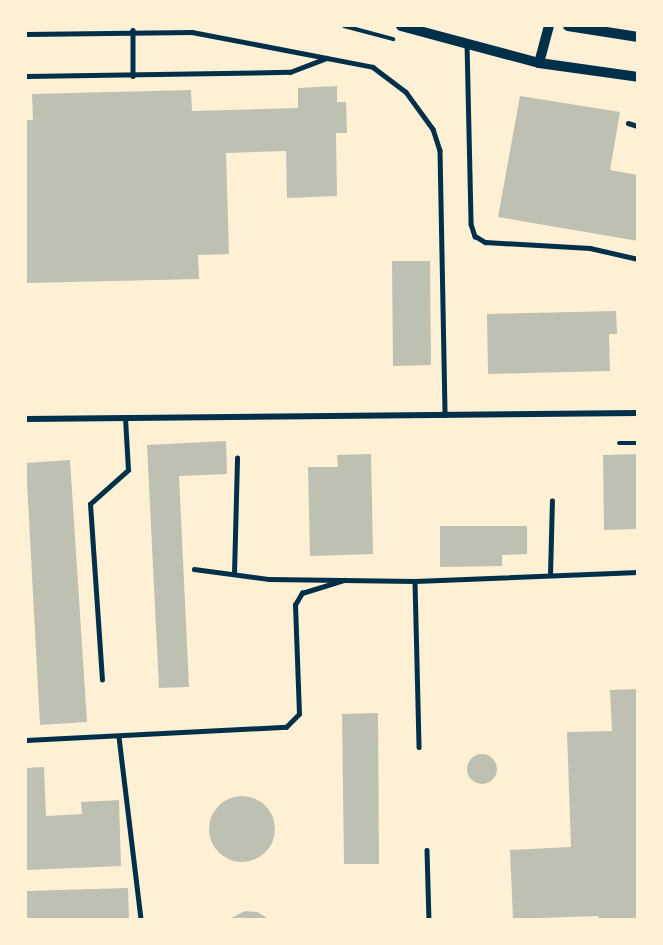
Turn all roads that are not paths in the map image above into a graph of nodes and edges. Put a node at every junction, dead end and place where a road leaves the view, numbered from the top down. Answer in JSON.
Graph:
{"nodes":[{"id":1,"x":401,"y":26,"type":"edge"},
{"id":2,"x":549,"y":26,"type":"edge"},
{"id":3,"x":568,"y":26,"type":"edge"},
{"id":4,"x":133,"y":30,"type":"junction"},
{"id":5,"x":26,"y":34,"type":"edge"},
{"id":6,"x":638,"y":37,"type":"edge"},
{"id":7,"x":467,"y":44,"type":"junction"},
{"id":8,"x":326,"y":58,"type":"junction"},
{"id":9,"x":540,"y":63,"type":"junction"},
{"id":10,"x":26,"y":76,"type":"edge"},
{"id":11,"x":133,"y":76,"type":"junction"},
{"id":12,"x":638,"y":77,"type":"edge"},
{"id":13,"x":628,"y":123,"type":"dead end"},
{"id":14,"x":638,"y":126,"type":"edge"},
{"id":15,"x":638,"y":259,"type":"edge"},
{"id":16,"x":638,"y":413,"type":"edge"},
{"id":17,"x":445,"y":415,"type":"junction"},
{"id":18,"x":125,"y":418,"type":"junction"},
{"id":19,"x":26,"y":419,"type":"edge"},
{"id":20,"x":619,"y":443,"type":"dead end"},
{"id":21,"x":638,"y":443,"type":"edge"},
{"id":22,"x":237,"y":458,"type":"dead end"},
{"id":23,"x":552,"y":501,"type":"dead end"},
{"id":24,"x":194,"y":569,"type":"dead end"},
{"id":25,"x":638,"y":572,"type":"edge"},
{"id":26,"x":234,"y":574,"type":"junction"},
{"id":27,"x":550,"y":575,"type":"junction"},
{"id":28,"x":344,"y":580,"type":"junction"},
{"id":29,"x":415,"y":581,"type":"junction"},
{"id":30,"x":102,"y":680,"type":"dead end"},
{"id":31,"x":119,"y":737,"type":"junction"},
{"id":32,"x":26,"y":740,"type":"edge"},
{"id":33,"x":419,"y":747,"type":"dead end"},
{"id":34,"x":427,"y":850,"type":"dead end"},
{"id":35,"x":141,"y":920,"type":"edge"},
{"id":36,"x":429,"y":920,"type":"edge"}],
"edges":[{"from":1,"to":7,"type":"street"},
{"from":2,"to":9,"type":"street"},
{"from":3,"to":6,"type":"street"},
{"from":4,"to":5,"type":"lane"},
{"from":4,"to":8,"type":"lane"},
{"from":4,"to":11,"type":"lane"},
{"from":7,"to":9,"type":"street"},
{"from":7,"to":15,"type":"lane"},
{"from":8,"to":11,"type":"lane"},
{"from":8,"to":17,"type":"lane"},
{"from":9,"to":12,"type":"street"},
{"from":10,"to":11,"type":"lane"},
{"from":13,"to":14,"type":"lane"},
{"from":16,"to":17,"type":"street"},
{"from":17,"to":18,"type":"street"},
{"from":18,"to":19,"type":"street"},
{"from":18,"to":30,"type":"lane"},
{"from":20,"to":21,"type":"lane"},
{"from":22,"to":26,"type":"lane"},
{"from":23,"to":27,"type":"lane"},
{"from":24,"to":26,"type":"lane"},
{"from":25,"to":27,"type":"lane"},
{"from":26,"to":28,"type":"lane"},
{"from":27,"to":29,"type":"lane"},
{"from":28,"to":29,"type":"lane"},
{"from":28,"to":31,"type":"lane"},
{"from":29,"to":33,"type":"lane"},
{"from":31,"to":32,"type":"lane"},
{"from":31,"to":35,"type":"lane"},
{"from":34,"to":36,"type":"lane"}]}
